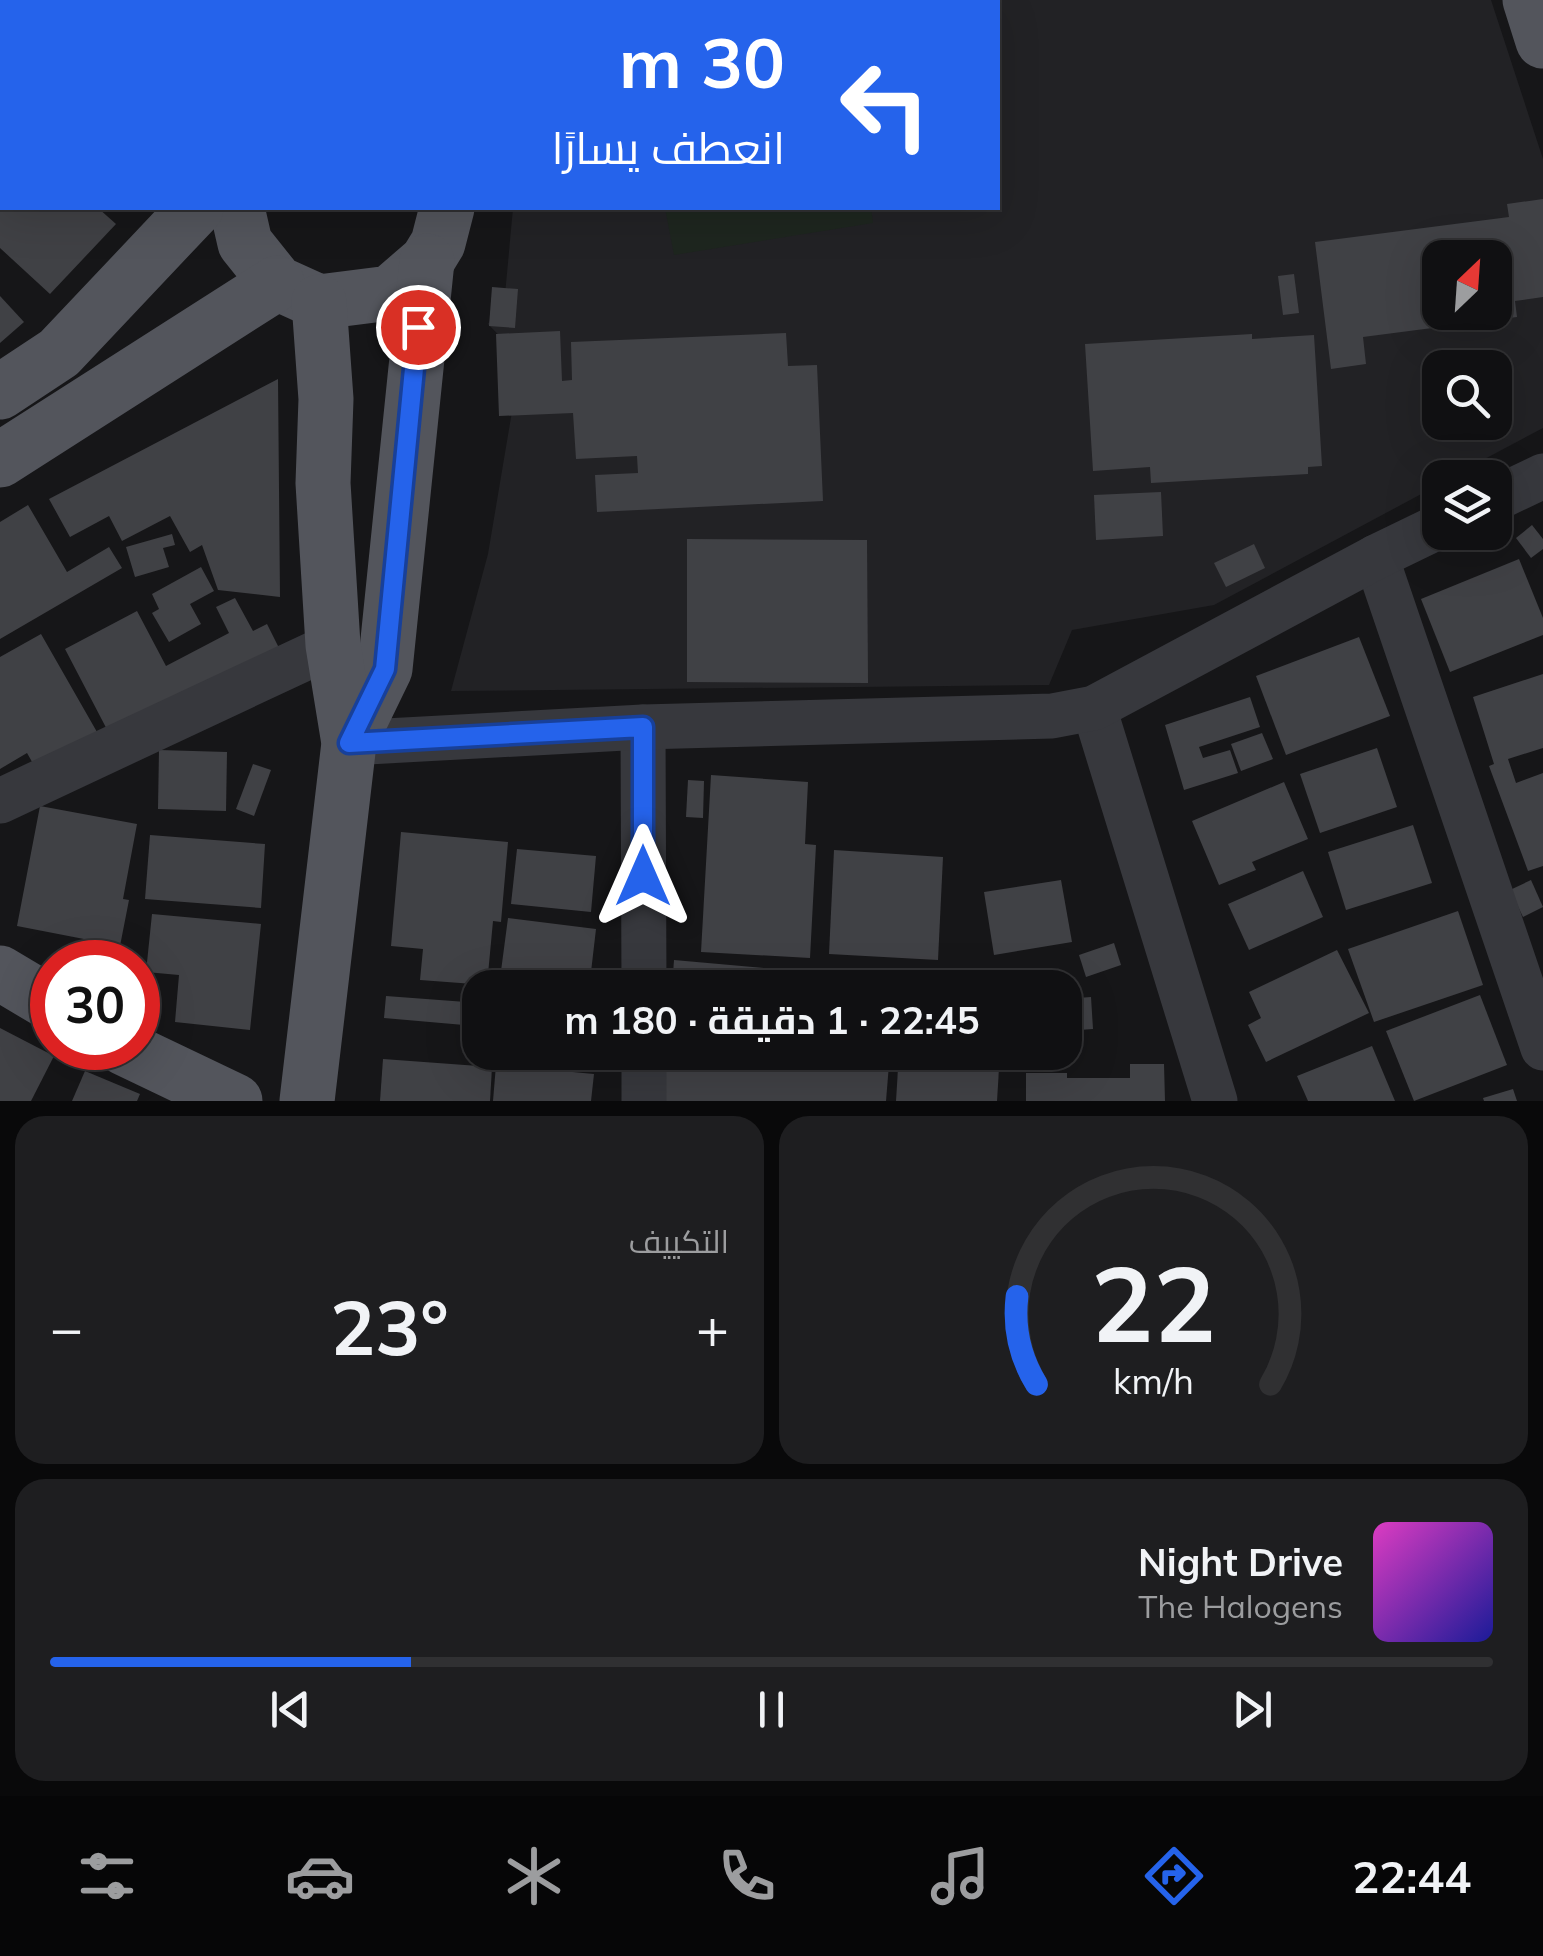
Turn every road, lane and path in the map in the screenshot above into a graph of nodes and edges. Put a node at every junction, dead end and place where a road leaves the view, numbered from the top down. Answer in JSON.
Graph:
{"nodes":[{"id":1,"x":1530,"y":0,"type":"edge"},
{"id":2,"x":1543,"y":41,"type":"edge"},
{"id":3,"x":194,"y":210,"type":"edge"},
{"id":4,"x":237,"y":210,"type":"edge"},
{"id":5,"x":446,"y":210,"type":"edge"},
{"id":6,"x":427,"y":261,"type":"junction"},
{"id":7,"x":298,"y":292,"type":"junction"},
{"id":8,"x":0,"y":392,"type":"edge"},
{"id":9,"x":0,"y":460,"type":"edge"},
{"id":10,"x":1543,"y":476,"type":"edge"},
{"id":11,"x":1512,"y":492,"type":"edge"},
{"id":12,"x":1422,"y":535,"type":"edge"},
{"id":13,"x":1376,"y":557,"type":"junction"},
{"id":14,"x":332,"y":645,"type":"junction"},
{"id":15,"x":1094,"y":708,"type":"junction"},
{"id":16,"x":643,"y":727,"type":"junction"},
{"id":17,"x":349,"y":743,"type":"junction"},
{"id":18,"x":0,"y":801,"type":"edge"},
{"id":19,"x":644,"y":970,"type":"edge"},
{"id":20,"x":0,"y":973,"type":"edge"},
{"id":21,"x":30,"y":991,"type":"edge"},
{"id":22,"x":1543,"y":1048,"type":"edge"},
{"id":23,"x":160,"y":1065,"type":"edge"},
{"id":24,"x":644,"y":1070,"type":"edge"},
{"id":25,"x":235,"y":1101,"type":"edge"},
{"id":26,"x":307,"y":1101,"type":"edge"},
{"id":27,"x":644,"y":1101,"type":"edge"},
{"id":28,"x":1215,"y":1101,"type":"edge"}],
"edges":[{"from":1,"to":2,"type":"main road"},
{"from":3,"to":8,"type":"main road"},
{"from":4,"to":7,"type":"main road"},
{"from":5,"to":6,"type":"main road"},
{"from":6,"to":7,"type":"main road"},
{"from":6,"to":17,"type":"main road"},
{"from":7,"to":9,"type":"main road"},
{"from":7,"to":14,"type":"main road"},
{"from":10,"to":11,"type":"street"},
{"from":12,"to":13,"type":"street"},
{"from":13,"to":15,"type":"street"},
{"from":13,"to":22,"type":"street"},
{"from":14,"to":17,"type":"main road"},
{"from":14,"to":18,"type":"street"},
{"from":15,"to":16,"type":"street"},
{"from":15,"to":28,"type":"street"},
{"from":16,"to":17,"type":"street"},
{"from":16,"to":19,"type":"street"},
{"from":17,"to":26,"type":"main road"},
{"from":20,"to":21,"type":"main road"},
{"from":23,"to":25,"type":"main road"},
{"from":24,"to":27,"type":"street"}]}
